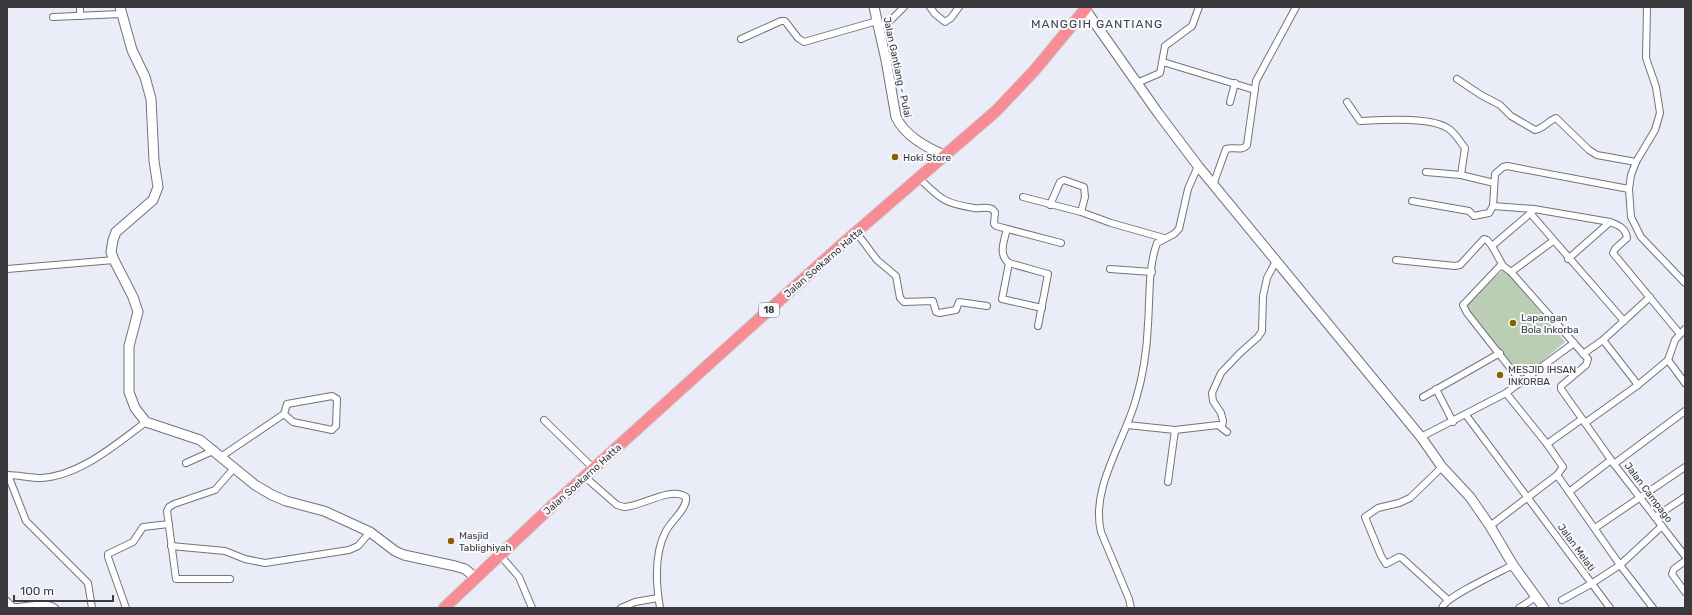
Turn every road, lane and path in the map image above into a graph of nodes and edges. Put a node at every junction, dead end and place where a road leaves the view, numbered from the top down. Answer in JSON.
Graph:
{"nodes":[{"id":1,"x":80,"y":7,"type":"edge"},
{"id":2,"x":874,"y":7,"type":"edge"},
{"id":3,"x":904,"y":7,"type":"edge"},
{"id":4,"x":930,"y":7,"type":"edge"},
{"id":5,"x":959,"y":7,"type":"edge"},
{"id":6,"x":1199,"y":7,"type":"edge"},
{"id":7,"x":1296,"y":7,"type":"edge"},
{"id":8,"x":1647,"y":7,"type":"edge"},
{"id":9,"x":1085,"y":8,"type":"edge"},
{"id":10,"x":121,"y":10,"type":"edge"},
{"id":11,"x":80,"y":16,"type":"junction"},
{"id":12,"x":53,"y":17,"type":"dead end"},
{"id":13,"x":878,"y":24,"type":"junction"},
{"id":14,"x":741,"y":39,"type":"dead end"},
{"id":15,"x":1163,"y":62,"type":"junction"},
{"id":16,"x":1457,"y":79,"type":"dead end"},
{"id":17,"x":1137,"y":83,"type":"junction"},
{"id":18,"x":1235,"y":84,"type":"junction"},
{"id":19,"x":1255,"y":90,"type":"junction"},
{"id":20,"x":1230,"y":102,"type":"dead end"},
{"id":21,"x":1346,"y":102,"type":"dead end"},
{"id":22,"x":944,"y":156,"type":"junction"},
{"id":23,"x":1636,"y":162,"type":"junction"},
{"id":24,"x":1198,"y":166,"type":"junction"},
{"id":25,"x":1426,"y":172,"type":"dead end"},
{"id":26,"x":1461,"y":175,"type":"junction"},
{"id":27,"x":919,"y":178,"type":"junction"},
{"id":28,"x":1494,"y":184,"type":"junction"},
{"id":29,"x":1213,"y":185,"type":"junction"},
{"id":30,"x":1629,"y":189,"type":"junction"},
{"id":31,"x":1023,"y":197,"type":"dead end"},
{"id":32,"x":1412,"y":201,"type":"dead end"},
{"id":33,"x":1050,"y":205,"type":"junction"},
{"id":34,"x":1493,"y":206,"type":"junction"},
{"id":35,"x":1081,"y":212,"type":"junction"},
{"id":36,"x":1532,"y":212,"type":"junction"},
{"id":37,"x":1610,"y":222,"type":"junction"},
{"id":38,"x":1007,"y":229,"type":"junction"},
{"id":39,"x":856,"y":232,"type":"junction"},
{"id":40,"x":1164,"y":238,"type":"junction"},
{"id":41,"x":1553,"y":241,"type":"junction"},
{"id":42,"x":1061,"y":243,"type":"dead end"},
{"id":43,"x":1492,"y":246,"type":"junction"},
{"id":44,"x":1568,"y":259,"type":"junction"},
{"id":45,"x":114,"y":260,"type":"junction"},
{"id":46,"x":1396,"y":260,"type":"dead end"},
{"id":47,"x":1276,"y":261,"type":"junction"},
{"id":48,"x":1009,"y":263,"type":"junction"},
{"id":49,"x":1503,"y":266,"type":"junction"},
{"id":50,"x":7,"y":269,"type":"edge"},
{"id":51,"x":1110,"y":269,"type":"dead end"},
{"id":52,"x":1152,"y":272,"type":"junction"},
{"id":53,"x":1511,"y":272,"type":"junction"},
{"id":54,"x":1685,"y":283,"type":"edge"},
{"id":55,"x":1650,"y":297,"type":"junction"},
{"id":56,"x":987,"y":306,"type":"dead end"},
{"id":57,"x":1042,"y":308,"type":"junction"},
{"id":58,"x":1624,"y":321,"type":"junction"},
{"id":59,"x":1038,"y":326,"type":"dead end"},
{"id":60,"x":1683,"y":331,"type":"edge"},
{"id":61,"x":1603,"y":340,"type":"junction"},
{"id":62,"x":1574,"y":343,"type":"junction"},
{"id":63,"x":1500,"y":353,"type":"junction"},
{"id":64,"x":1583,"y":354,"type":"junction"},
{"id":65,"x":1668,"y":360,"type":"junction"},
{"id":66,"x":1522,"y":383,"type":"junction"},
{"id":67,"x":1685,"y":383,"type":"edge"},
{"id":68,"x":1638,"y":385,"type":"junction"},
{"id":69,"x":1436,"y":389,"type":"junction"},
{"id":70,"x":1506,"y":393,"type":"junction"},
{"id":71,"x":1423,"y":397,"type":"dead end"},
{"id":72,"x":1685,"y":411,"type":"edge"},
{"id":73,"x":284,"y":414,"type":"junction"},
{"id":74,"x":1466,"y":415,"type":"junction"},
{"id":75,"x":544,"y":420,"type":"dead end"},
{"id":76,"x":1583,"y":421,"type":"junction"},
{"id":77,"x":146,"y":422,"type":"junction"},
{"id":78,"x":1453,"y":422,"type":"junction"},
{"id":79,"x":1127,"y":425,"type":"junction"},
{"id":80,"x":1222,"y":426,"type":"junction"},
{"id":81,"x":1175,"y":430,"type":"junction"},
{"id":82,"x":1227,"y":432,"type":"dead end"},
{"id":83,"x":1421,"y":437,"type":"junction"},
{"id":84,"x":1547,"y":444,"type":"junction"},
{"id":85,"x":219,"y":453,"type":"junction"},
{"id":86,"x":1613,"y":462,"type":"junction"},
{"id":87,"x":186,"y":463,"type":"dead end"},
{"id":88,"x":235,"y":467,"type":"junction"},
{"id":89,"x":1442,"y":467,"type":"junction"},
{"id":90,"x":1685,"y":467,"type":"edge"},
{"id":91,"x":594,"y":469,"type":"junction"},
{"id":92,"x":7,"y":475,"type":"edge"},
{"id":93,"x":1557,"y":475,"type":"junction"},
{"id":94,"x":585,"y":477,"type":"junction"},
{"id":95,"x":1168,"y":482,"type":"dead end"},
{"id":96,"x":1569,"y":492,"type":"junction"},
{"id":97,"x":1685,"y":497,"type":"edge"},
{"id":98,"x":1529,"y":498,"type":"junction"},
{"id":99,"x":1640,"y":498,"type":"junction"},
{"id":100,"x":1655,"y":518,"type":"junction"},
{"id":101,"x":169,"y":524,"type":"junction"},
{"id":102,"x":1490,"y":526,"type":"junction"},
{"id":103,"x":1662,"y":526,"type":"junction"},
{"id":104,"x":1595,"y":528,"type":"junction"},
{"id":105,"x":370,"y":532,"type":"junction"},
{"id":106,"x":171,"y":546,"type":"junction"},
{"id":107,"x":500,"y":555,"type":"junction"},
{"id":108,"x":1685,"y":556,"type":"edge"},
{"id":109,"x":1685,"y":561,"type":"edge"},
{"id":110,"x":1513,"y":565,"type":"junction"},
{"id":111,"x":1620,"y":565,"type":"junction"},
{"id":112,"x":476,"y":578,"type":"junction"},
{"id":113,"x":230,"y":579,"type":"dead end"},
{"id":114,"x":1592,"y":584,"type":"junction"},
{"id":115,"x":1685,"y":592,"type":"edge"},
{"id":116,"x":1536,"y":597,"type":"junction"},
{"id":117,"x":658,"y":598,"type":"junction"},
{"id":118,"x":1448,"y":600,"type":"junction"},
{"id":119,"x":1562,"y":600,"type":"dead end"},
{"id":120,"x":7,"y":601,"type":"edge"},
{"id":121,"x":55,"y":608,"type":"edge"},
{"id":122,"x":92,"y":608,"type":"edge"},
{"id":123,"x":126,"y":608,"type":"edge"},
{"id":124,"x":444,"y":608,"type":"edge"},
{"id":125,"x":532,"y":608,"type":"edge"},
{"id":126,"x":621,"y":608,"type":"edge"},
{"id":127,"x":660,"y":608,"type":"edge"},
{"id":128,"x":1131,"y":608,"type":"edge"},
{"id":129,"x":1442,"y":608,"type":"edge"},
{"id":130,"x":1519,"y":608,"type":"edge"},
{"id":131,"x":1544,"y":608,"type":"edge"},
{"id":132,"x":1610,"y":608,"type":"edge"},
{"id":133,"x":1653,"y":608,"type":"edge"}],
"edges":[{"from":1,"to":11,"type":"street"},
{"from":2,"to":13,"type":"street","name":"Jalan Gantiang - Pulai"},
{"from":3,"to":13,"type":"street"},
{"from":4,"to":5,"type":"street"},
{"from":6,"to":15,"type":"street"},
{"from":7,"to":19,"type":"street"},
{"from":8,"to":23,"type":"street"},
{"from":9,"to":17,"type":"street"},
{"from":9,"to":22,"type":"highway","name":"Jalan Soekarno Hatta","number":"18"},
{"from":10,"to":11,"type":"street"},
{"from":10,"to":45,"type":"street"},
{"from":11,"to":12,"type":"street"},
{"from":13,"to":14,"type":"street"},
{"from":13,"to":22,"type":"street","name":"Jalan Gantiang - Pulai"},
{"from":15,"to":17,"type":"street"},
{"from":15,"to":18,"type":"street"},
{"from":16,"to":23,"type":"street"},
{"from":17,"to":24,"type":"street"},
{"from":18,"to":19,"type":"street"},
{"from":18,"to":20,"type":"street"},
{"from":19,"to":29,"type":"street"},
{"from":21,"to":26,"type":"street"},
{"from":22,"to":27,"type":"highway","name":"Jalan Soekarno Hatta","number":"18"},
{"from":23,"to":30,"type":"street"},
{"from":24,"to":29,"type":"street"},
{"from":24,"to":40,"type":"street"},
{"from":25,"to":26,"type":"street"},
{"from":26,"to":28,"type":"street"},
{"from":27,"to":38,"type":"street"},
{"from":27,"to":39,"type":"highway","name":"Jalan Soekarno Hatta","number":"18"},
{"from":28,"to":30,"type":"street"},
{"from":28,"to":34,"type":"street"},
{"from":29,"to":47,"type":"street"},
{"from":30,"to":54,"type":"street"},
{"from":31,"to":33,"type":"street"},
{"from":32,"to":34,"type":"street"},
{"from":33,"to":35,"type":"street"},
{"from":33,"to":35,"type":"street"},
{"from":34,"to":36,"type":"street"},
{"from":35,"to":40,"type":"street"},
{"from":36,"to":37,"type":"street"},
{"from":36,"to":41,"type":"street"},
{"from":36,"to":43,"type":"street"},
{"from":37,"to":44,"type":"street"},
{"from":37,"to":55,"type":"street"},
{"from":38,"to":42,"type":"street"},
{"from":38,"to":48,"type":"street"},
{"from":39,"to":56,"type":"street"},
{"from":39,"to":91,"type":"highway","name":"Jalan Soekarno Hatta","number":"18"},
{"from":40,"to":52,"type":"street"},
{"from":41,"to":44,"type":"street"},
{"from":41,"to":53,"type":"street"},
{"from":43,"to":46,"type":"street"},
{"from":43,"to":49,"type":"street"},
{"from":44,"to":58,"type":"street"},
{"from":45,"to":50,"type":"street"},
{"from":45,"to":77,"type":"street"},
{"from":47,"to":80,"type":"street"},
{"from":47,"to":83,"type":"street"},
{"from":48,"to":57,"type":"street"},
{"from":48,"to":57,"type":"street"},
{"from":49,"to":53,"type":"street"},
{"from":49,"to":63,"type":"street"},
{"from":51,"to":52,"type":"street"},
{"from":52,"to":79,"type":"street"},
{"from":53,"to":62,"type":"street"},
{"from":55,"to":58,"type":"street"},
{"from":55,"to":60,"type":"street"},
{"from":57,"to":59,"type":"street"},
{"from":58,"to":61,"type":"street"},
{"from":60,"to":65,"type":"street"},
{"from":61,"to":64,"type":"street"},
{"from":61,"to":68,"type":"street"},
{"from":62,"to":64,"type":"street"},
{"from":62,"to":66,"type":"street"},
{"from":63,"to":66,"type":"street"},
{"from":63,"to":69,"type":"street"},
{"from":64,"to":76,"type":"street","name":"Jalan Campago"},
{"from":65,"to":67,"type":"street"},
{"from":65,"to":68,"type":"street"},
{"from":66,"to":70,"type":"street"},
{"from":68,"to":76,"type":"street"},
{"from":69,"to":71,"type":"street"},
{"from":69,"to":78,"type":"street"},
{"from":70,"to":74,"type":"street"},
{"from":70,"to":84,"type":"street"},
{"from":72,"to":86,"type":"street"},
{"from":73,"to":73,"type":"street"},
{"from":73,"to":85,"type":"street"},
{"from":74,"to":78,"type":"street"},
{"from":74,"to":98,"type":"street","name":"Jalan Melati"},
{"from":75,"to":91,"type":"street"},
{"from":76,"to":84,"type":"street"},
{"from":76,"to":86,"type":"street","name":"Jalan Campago"},
{"from":77,"to":85,"type":"street"},
{"from":77,"to":92,"type":"street"},
{"from":78,"to":83,"type":"street"},
{"from":79,"to":81,"type":"street"},
{"from":79,"to":128,"type":"street"},
{"from":80,"to":81,"type":"street"},
{"from":80,"to":82,"type":"street"},
{"from":81,"to":95,"type":"street"},
{"from":83,"to":89,"type":"street"},
{"from":84,"to":93,"type":"street"},
{"from":85,"to":87,"type":"street"},
{"from":85,"to":88,"type":"street"},
{"from":86,"to":96,"type":"street"},
{"from":86,"to":99,"type":"street","name":"Jalan Campago"},
{"from":88,"to":101,"type":"street"},
{"from":88,"to":105,"type":"street"},
{"from":89,"to":102,"type":"street"},
{"from":89,"to":118,"type":"street"},
{"from":90,"to":99,"type":"street"},
{"from":91,"to":94,"type":"highway","name":"Jalan Soekarno Hatta","number":"18"},
{"from":92,"to":122,"type":"street"},
{"from":93,"to":96,"type":"street"},
{"from":93,"to":98,"type":"street"},
{"from":94,"to":107,"type":"highway","name":"Jalan Soekarno Hatta","number":"18"},
{"from":94,"to":117,"type":"street"},
{"from":96,"to":104,"type":"street"},
{"from":97,"to":100,"type":"street"},
{"from":98,"to":102,"type":"street"},
{"from":98,"to":114,"type":"street","name":"Jalan Melati"},
{"from":99,"to":100,"type":"street","name":"Jalan Campago"},
{"from":99,"to":104,"type":"street"},
{"from":100,"to":103,"type":"street","name":"Jalan Campago"},
{"from":101,"to":106,"type":"street"},
{"from":101,"to":123,"type":"street"},
{"from":102,"to":110,"type":"street"},
{"from":103,"to":108,"type":"street","name":"Jalan Campago"},
{"from":103,"to":111,"type":"street"},
{"from":104,"to":111,"type":"street"},
{"from":105,"to":106,"type":"street"},
{"from":105,"to":112,"type":"street"},
{"from":106,"to":113,"type":"street"},
{"from":107,"to":112,"type":"highway","name":"Jalan Soekarno Hatta","number":"18"},
{"from":107,"to":125,"type":"street"},
{"from":109,"to":115,"type":"street"},
{"from":110,"to":116,"type":"street"},
{"from":110,"to":118,"type":"street"},
{"from":111,"to":114,"type":"street"},
{"from":111,"to":133,"type":"street"},
{"from":112,"to":124,"type":"highway","name":"Jalan Soekarno Hatta","number":"18"},
{"from":114,"to":119,"type":"street"},
{"from":114,"to":132,"type":"street","name":"Jalan Melati"},
{"from":116,"to":130,"type":"street"},
{"from":116,"to":131,"type":"street"},
{"from":117,"to":126,"type":"street"},
{"from":117,"to":127,"type":"street"},
{"from":118,"to":129,"type":"street"},
{"from":120,"to":121,"type":"street"}]}
